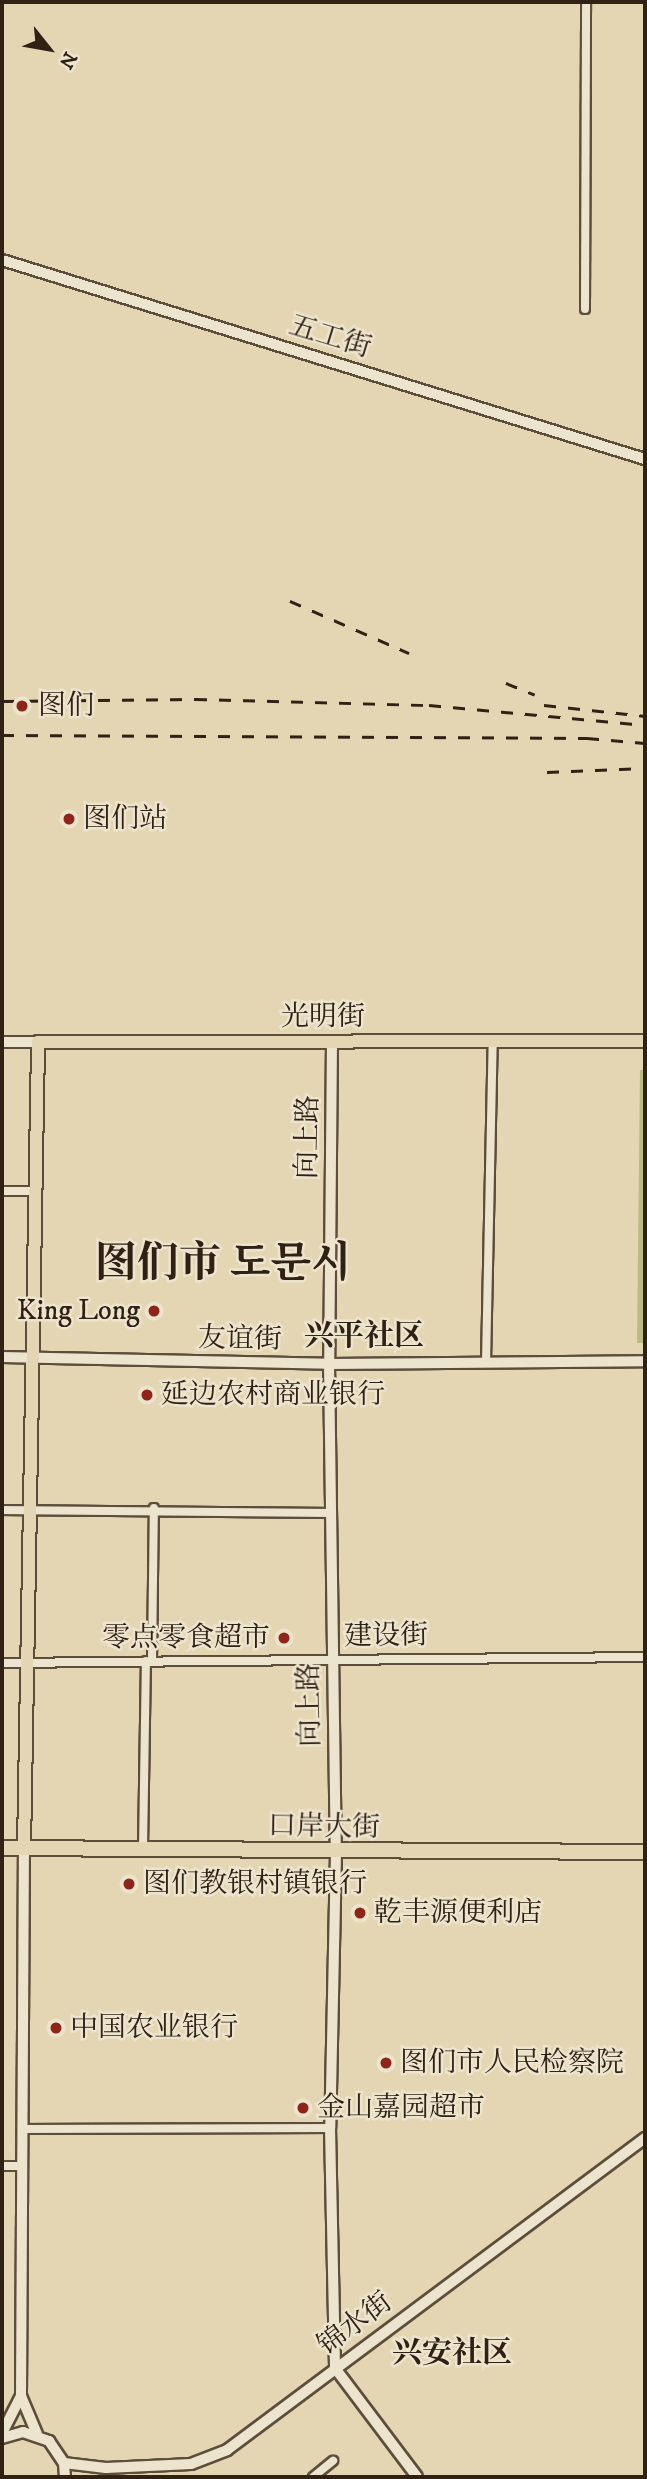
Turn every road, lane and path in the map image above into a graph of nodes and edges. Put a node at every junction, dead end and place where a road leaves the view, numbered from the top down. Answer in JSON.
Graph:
{"nodes":[{"id":1,"x":586,"y":2,"type":"edge"},
{"id":2,"x":2,"y":260,"type":"edge"},
{"id":3,"x":585,"y":309,"type":"dead end"},
{"id":4,"x":645,"y":459,"type":"edge"},
{"id":5,"x":332,"y":1041,"type":"junction"},
{"id":6,"x":493,"y":1041,"type":"junction"},
{"id":7,"x":645,"y":1041,"type":"edge"},
{"id":8,"x":2,"y":1042,"type":"edge"},
{"id":9,"x":38,"y":1042,"type":"junction"},
{"id":10,"x":2,"y":1191,"type":"edge"},
{"id":11,"x":36,"y":1191,"type":"junction"},
{"id":12,"x":33,"y":1356,"type":"junction"},
{"id":13,"x":2,"y":1357,"type":"edge"},
{"id":14,"x":486,"y":1362,"type":"junction"},
{"id":15,"x":645,"y":1362,"type":"edge"},
{"id":16,"x":328,"y":1364,"type":"junction"},
{"id":17,"x":154,"y":1508,"type":"junction"},
{"id":18,"x":2,"y":1510,"type":"edge"},
{"id":19,"x":30,"y":1510,"type":"junction"},
{"id":20,"x":329,"y":1513,"type":"junction"},
{"id":21,"x":645,"y":1657,"type":"edge"},
{"id":22,"x":332,"y":1660,"type":"junction"},
{"id":23,"x":149,"y":1661,"type":"junction"},
{"id":24,"x":2,"y":1663,"type":"edge"},
{"id":25,"x":27,"y":1663,"type":"junction"},
{"id":26,"x":2,"y":1848,"type":"edge"},
{"id":27,"x":24,"y":1848,"type":"junction"},
{"id":28,"x":143,"y":1848,"type":"junction"},
{"id":29,"x":645,"y":1852,"type":"edge"},
{"id":30,"x":336,"y":1853,"type":"junction"},
{"id":31,"x":330,"y":2128,"type":"junction"},
{"id":32,"x":22,"y":2130,"type":"junction"},
{"id":33,"x":645,"y":2138,"type":"edge"},
{"id":34,"x":22,"y":2165,"type":"junction"},
{"id":35,"x":2,"y":2166,"type":"edge"},
{"id":36,"x":335,"y":2368,"type":"junction"},
{"id":37,"x":21,"y":2396,"type":"junction"},
{"id":38,"x":2,"y":2432,"type":"edge"},
{"id":39,"x":37,"y":2434,"type":"junction"},
{"id":40,"x":2,"y":2438,"type":"edge"},
{"id":41,"x":333,"y":2461,"type":"dead end"},
{"id":42,"x":64,"y":2463,"type":"junction"},
{"id":43,"x":65,"y":2477,"type":"edge"},
{"id":44,"x":313,"y":2477,"type":"edge"},
{"id":45,"x":417,"y":2477,"type":"edge"}],
"edges":[{"from":1,"to":3,"type":"street"},
{"from":2,"to":4,"type":"main road","name":"五工街"},
{"from":5,"to":6,"type":"main road","name":"光明街"},
{"from":5,"to":9,"type":"main road","name":"光明街"},
{"from":5,"to":16,"type":"street","name":"向上路"},
{"from":6,"to":7,"type":"main road","name":"光明街"},
{"from":6,"to":14,"type":"street"},
{"from":8,"to":9,"type":"main road","name":"光明街"},
{"from":9,"to":11,"type":"main road"},
{"from":10,"to":11,"type":"street"},
{"from":11,"to":12,"type":"main road"},
{"from":12,"to":13,"type":"street","name":"友谊街"},
{"from":12,"to":16,"type":"street","name":"友谊街"},
{"from":12,"to":19,"type":"main road"},
{"from":14,"to":15,"type":"street","name":"友谊街"},
{"from":14,"to":16,"type":"street","name":"友谊街"},
{"from":16,"to":20,"type":"street","name":"向上路"},
{"from":17,"to":19,"type":"street"},
{"from":17,"to":20,"type":"street"},
{"from":17,"to":23,"type":"street"},
{"from":18,"to":19,"type":"street"},
{"from":19,"to":25,"type":"main road"},
{"from":20,"to":22,"type":"street","name":"向上路"},
{"from":21,"to":22,"type":"street","name":"建设街"},
{"from":22,"to":23,"type":"street","name":"建设街"},
{"from":22,"to":30,"type":"street","name":"向上路"},
{"from":23,"to":25,"type":"street","name":"建设街"},
{"from":23,"to":28,"type":"street"},
{"from":24,"to":25,"type":"street","name":"建设街"},
{"from":25,"to":27,"type":"main road"},
{"from":26,"to":27,"type":"highway","name":"口岸大街"},
{"from":27,"to":28,"type":"highway","name":"口岸大街"},
{"from":27,"to":32,"type":"main road"},
{"from":28,"to":30,"type":"highway","name":"口岸大街"},
{"from":29,"to":30,"type":"highway","name":"口岸大街"},
{"from":30,"to":31,"type":"street","name":"向上路"},
{"from":31,"to":32,"type":"street"},
{"from":31,"to":36,"type":"street","name":"向上路"},
{"from":32,"to":34,"type":"main road"},
{"from":33,"to":36,"type":"main road","name":"锦水街"},
{"from":34,"to":35,"type":"street"},
{"from":34,"to":37,"type":"main road"},
{"from":36,"to":42,"type":"main road","name":"锦水街"},
{"from":36,"to":45,"type":"street"},
{"from":37,"to":38,"type":"main road"},
{"from":37,"to":39,"type":"main road"},
{"from":39,"to":40,"type":"main road"},
{"from":39,"to":42,"type":"main road"},
{"from":41,"to":44,"type":"street"},
{"from":42,"to":43,"type":"main road"}]}
